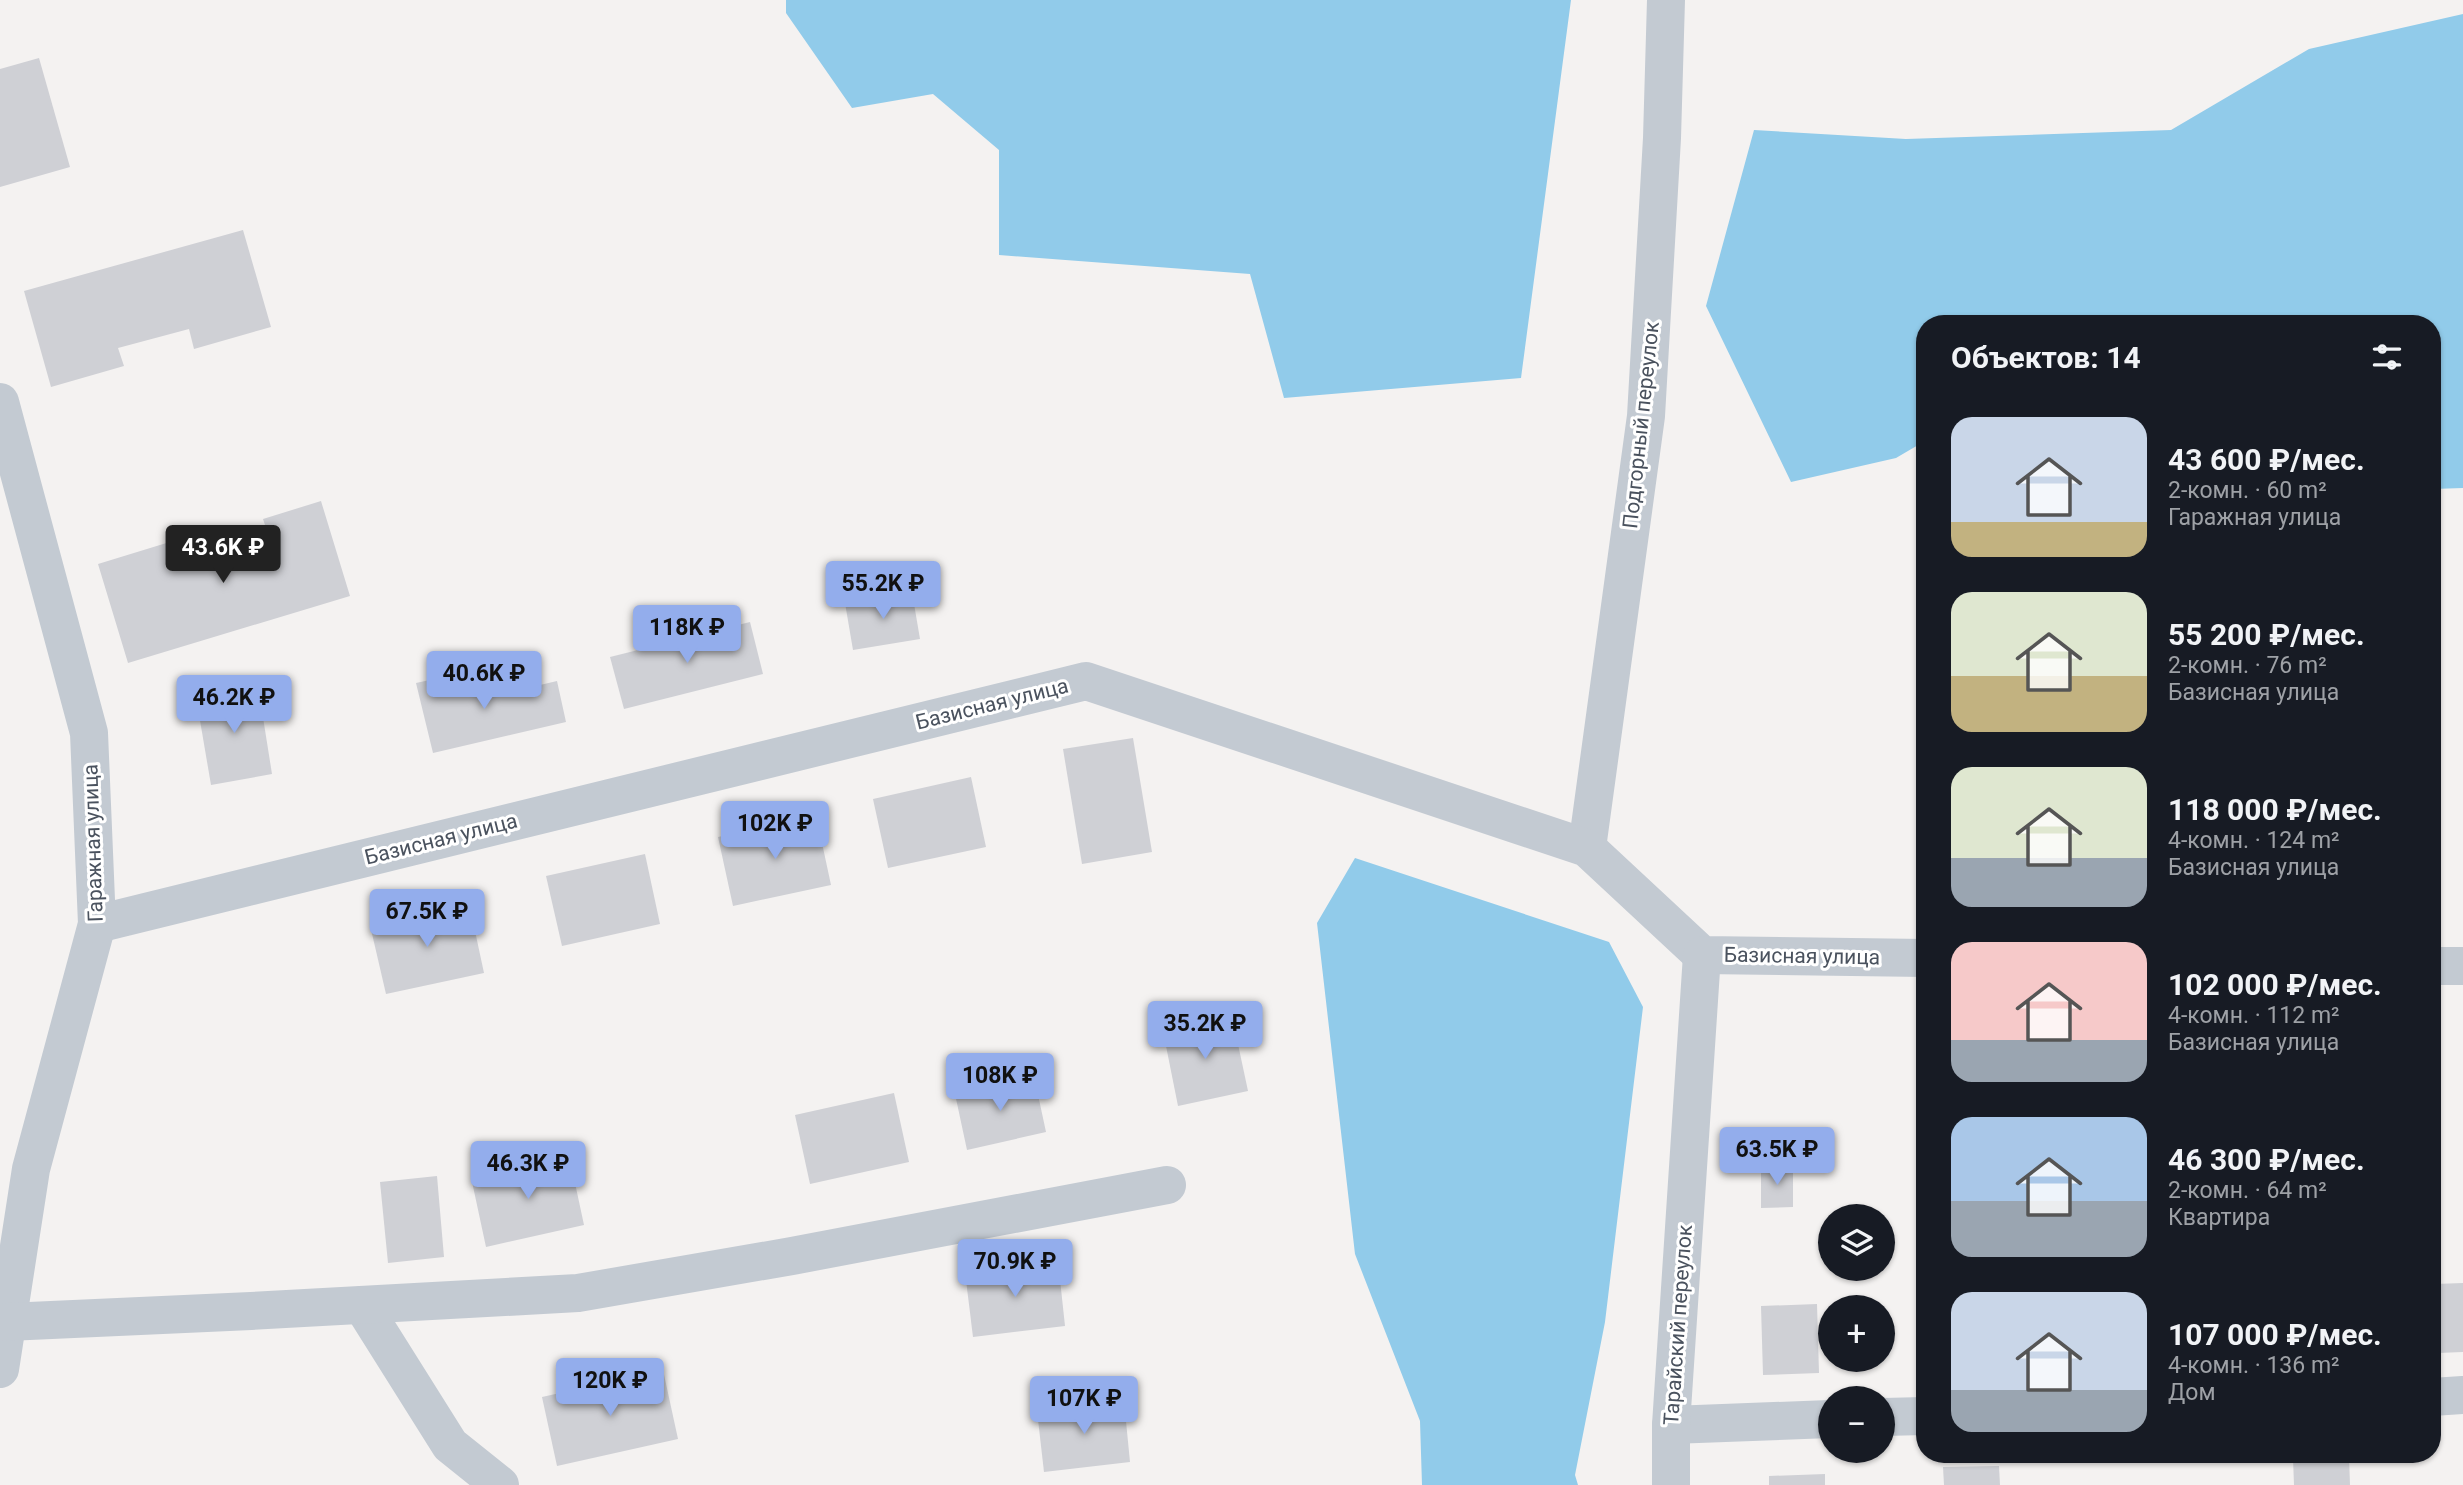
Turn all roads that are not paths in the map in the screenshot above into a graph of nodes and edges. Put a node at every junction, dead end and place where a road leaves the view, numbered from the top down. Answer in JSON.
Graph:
{"nodes":[{"id":1,"x":1666,"y":0,"type":"edge"},
{"id":2,"x":0,"y":402,"type":"edge"},
{"id":3,"x":1587,"y":848,"type":"junction"},
{"id":4,"x":97,"y":924,"type":"junction"},
{"id":5,"x":1702,"y":955,"type":"junction"},
{"id":6,"x":1916,"y":958,"type":"edge"},
{"id":7,"x":2441,"y":966,"type":"edge"},
{"id":8,"x":2463,"y":966,"type":"edge"},
{"id":9,"x":15,"y":1174,"type":"edge"},
{"id":10,"x":1167,"y":1185,"type":"dead end"},
{"id":11,"x":362,"y":1305,"type":"junction"},
{"id":12,"x":7,"y":1322,"type":"junction"},
{"id":13,"x":0,"y":1369,"type":"edge"},
{"id":14,"x":2463,"y":1395,"type":"edge"},
{"id":15,"x":2441,"y":1396,"type":"edge"},
{"id":16,"x":1916,"y":1416,"type":"edge"},
{"id":17,"x":1895,"y":1417,"type":"edge"},
{"id":18,"x":1818,"y":1419,"type":"edge"},
{"id":19,"x":1671,"y":1425,"type":"junction"},
{"id":20,"x":500,"y":1485,"type":"edge"},
{"id":21,"x":1671,"y":1485,"type":"edge"}],
"edges":[{"from":1,"to":3,"type":"street","name":"Подгорный переулок"},
{"from":2,"to":4,"type":"street","name":"Гаражная улица"},
{"from":3,"to":4,"type":"street","name":"Базисная улица"},
{"from":3,"to":5,"type":"street","name":"Базисная улица"},
{"from":4,"to":9,"type":"street","name":"Гаражная улица"},
{"from":5,"to":6,"type":"street","name":"Базисная улица"},
{"from":5,"to":19,"type":"street","name":"Тарайский переулок"},
{"from":7,"to":8,"type":"street"},
{"from":9,"to":12,"type":"street","name":"Гаражная улица"},
{"from":10,"to":11,"type":"street"},
{"from":11,"to":12,"type":"street"},
{"from":11,"to":20,"type":"street"},
{"from":12,"to":13,"type":"street","name":"Гаражная улица"},
{"from":14,"to":15,"type":"street"},
{"from":16,"to":17,"type":"street"},
{"from":18,"to":19,"type":"street"},
{"from":19,"to":21,"type":"street","name":"Тарайский переулок"}]}
